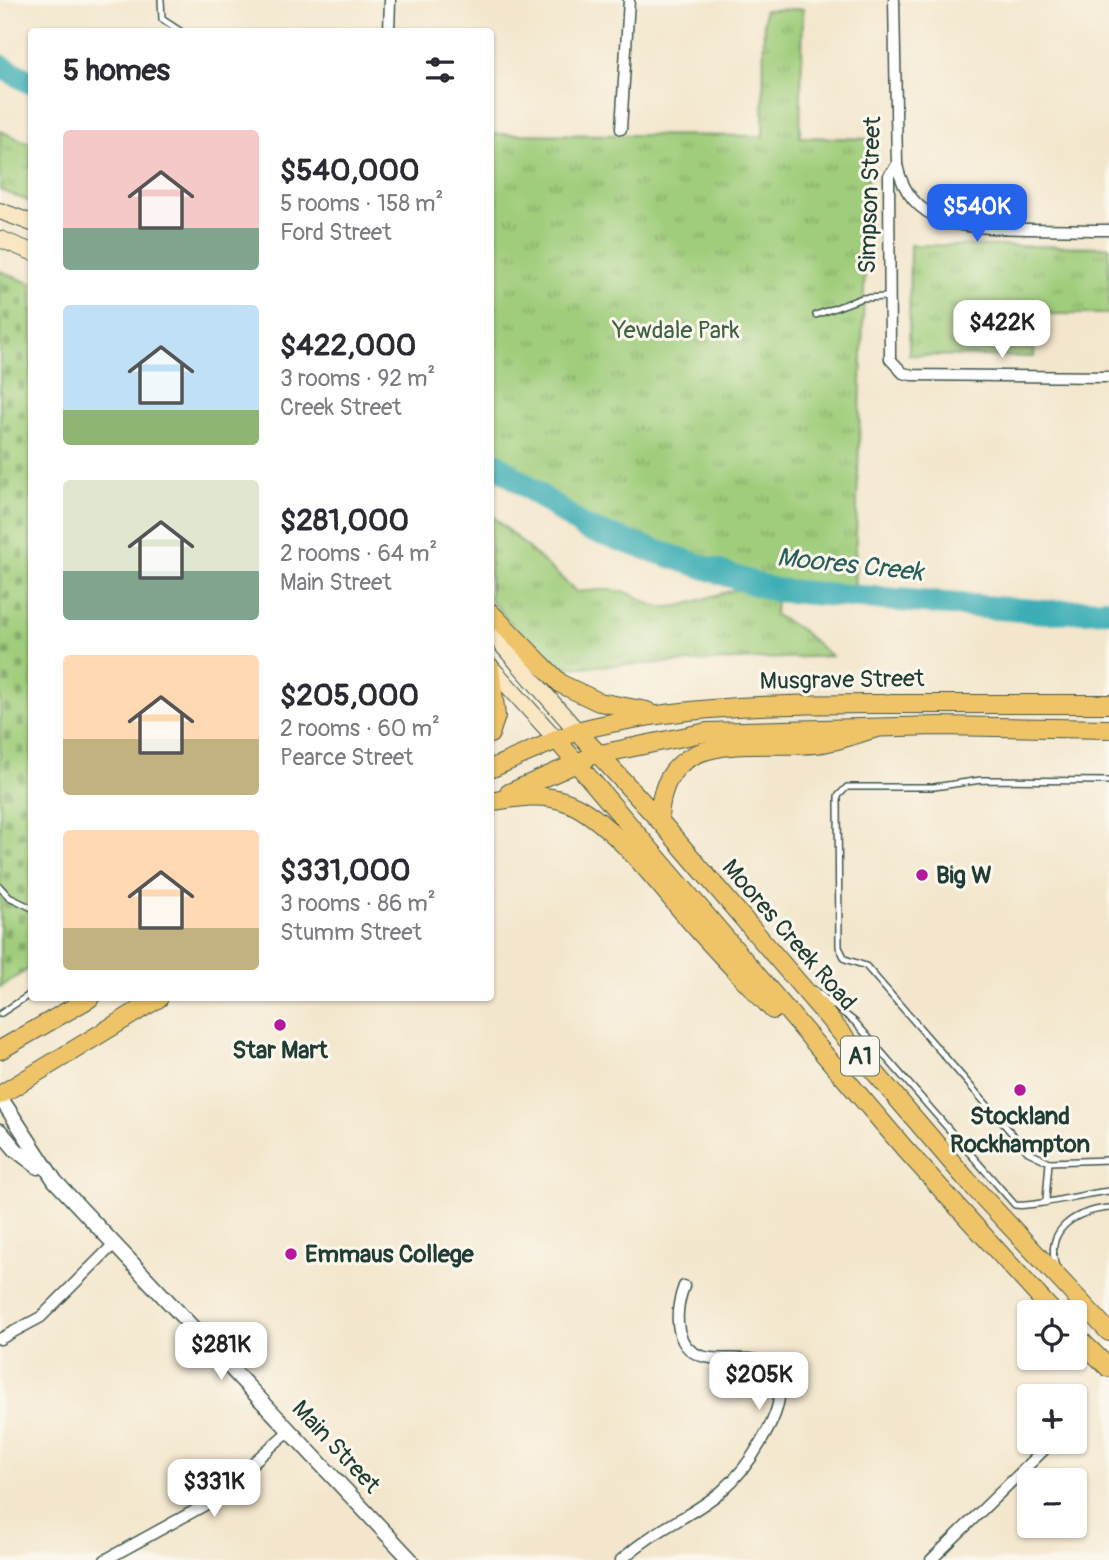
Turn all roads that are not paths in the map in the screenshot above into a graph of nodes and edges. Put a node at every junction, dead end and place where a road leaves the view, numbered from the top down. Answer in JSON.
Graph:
{"nodes":[{"id":1,"x":161,"y":0,"type":"edge"},
{"id":2,"x":390,"y":0,"type":"edge"},
{"id":3,"x":629,"y":0,"type":"edge"},
{"id":4,"x":894,"y":0,"type":"edge"},
{"id":5,"x":176,"y":28,"type":"edge"},
{"id":6,"x":390,"y":28,"type":"edge"},
{"id":7,"x":621,"y":130,"type":"dead end"},
{"id":8,"x":897,"y":165,"type":"junction"},
{"id":9,"x":0,"y":211,"type":"edge"},
{"id":10,"x":28,"y":222,"type":"edge"},
{"id":11,"x":1109,"y":230,"type":"edge"},
{"id":12,"x":0,"y":239,"type":"edge"},
{"id":13,"x":28,"y":250,"type":"edge"},
{"id":14,"x":888,"y":297,"type":"junction"},
{"id":15,"x":816,"y":315,"type":"dead end"},
{"id":16,"x":1109,"y":377,"type":"edge"},
{"id":17,"x":494,"y":616,"type":"edge"},
{"id":18,"x":494,"y":636,"type":"edge"},
{"id":19,"x":494,"y":670,"type":"edge"},
{"id":20,"x":494,"y":699,"type":"edge"},
{"id":21,"x":1109,"y":704,"type":"edge"},
{"id":22,"x":661,"y":712,"type":"junction"},
{"id":23,"x":494,"y":722,"type":"edge"},
{"id":24,"x":877,"y":728,"type":"junction"},
{"id":25,"x":1109,"y":729,"type":"edge"},
{"id":26,"x":577,"y":731,"type":"junction"},
{"id":27,"x":556,"y":738,"type":"junction"},
{"id":28,"x":600,"y":754,"type":"junction"},
{"id":29,"x":578,"y":762,"type":"junction"},
{"id":30,"x":494,"y":767,"type":"edge"},
{"id":31,"x":1109,"y":781,"type":"edge"},
{"id":32,"x":494,"y":800,"type":"edge"},
{"id":33,"x":494,"y":801,"type":"edge"},
{"id":34,"x":659,"y":820,"type":"junction"},
{"id":35,"x":0,"y":887,"type":"edge"},
{"id":36,"x":28,"y":906,"type":"edge"},
{"id":37,"x":786,"y":967,"type":"junction"},
{"id":38,"x":28,"y":996,"type":"edge"},
{"id":39,"x":84,"y":1001,"type":"edge"},
{"id":40,"x":154,"y":1001,"type":"edge"},
{"id":41,"x":0,"y":1014,"type":"edge"},
{"id":42,"x":0,"y":1050,"type":"edge"},
{"id":43,"x":0,"y":1096,"type":"edge"},
{"id":44,"x":878,"y":1117,"type":"junction"},
{"id":45,"x":0,"y":1131,"type":"edge"},
{"id":46,"x":1109,"y":1160,"type":"edge"},
{"id":47,"x":1049,"y":1162,"type":"junction"},
{"id":48,"x":55,"y":1181,"type":"junction"},
{"id":49,"x":1109,"y":1191,"type":"edge"},
{"id":50,"x":1046,"y":1200,"type":"junction"},
{"id":51,"x":1109,"y":1208,"type":"edge"},
{"id":52,"x":116,"y":1243,"type":"junction"},
{"id":53,"x":1060,"y":1280,"type":"junction"},
{"id":54,"x":684,"y":1286,"type":"dead end"},
{"id":55,"x":1042,"y":1300,"type":"edge"},
{"id":56,"x":1109,"y":1332,"type":"edge"},
{"id":57,"x":0,"y":1339,"type":"edge"},
{"id":58,"x":1087,"y":1347,"type":"edge"},
{"id":59,"x":1109,"y":1368,"type":"edge"},
{"id":60,"x":290,"y":1430,"type":"junction"},
{"id":61,"x":1040,"y":1454,"type":"edge"},
{"id":62,"x":105,"y":1560,"type":"edge"},
{"id":63,"x":411,"y":1560,"type":"edge"},
{"id":64,"x":621,"y":1560,"type":"edge"},
{"id":65,"x":931,"y":1560,"type":"edge"}],
"edges":[{"from":1,"to":5,"type":"lane"},
{"from":2,"to":6,"type":"street"},
{"from":3,"to":7,"type":"street"},
{"from":4,"to":8,"type":"street","name":"Simpson Street"},
{"from":8,"to":11,"type":"street"},
{"from":8,"to":14,"type":"street","name":"Simpson Street"},
{"from":9,"to":10,"type":"main road"},
{"from":12,"to":13,"type":"main road"},
{"from":14,"to":15,"type":"lane"},
{"from":14,"to":16,"type":"street","name":"Simpson Street"},
{"from":17,"to":22,"type":"main road"},
{"from":18,"to":26,"type":"main road","name":"Moores Creek Road"},
{"from":19,"to":27,"type":"main road","name":"Moores Creek Road"},
{"from":20,"to":23,"type":"main road"},
{"from":21,"to":22,"type":"main road","name":"Musgrave Street"},
{"from":22,"to":26,"type":"main road","name":"Musgrave Street"},
{"from":24,"to":25,"type":"main road","name":"Musgrave Street"},
{"from":24,"to":28,"type":"main road","name":"Musgrave Street"},
{"from":24,"to":34,"type":"main road"},
{"from":26,"to":27,"type":"main road","name":"Musgrave Street"},
{"from":26,"to":28,"type":"main road","name":"Moores Creek Road","number":"A1"},
{"from":27,"to":29,"type":"main road","name":"Moores Creek Road","number":"A1"},
{"from":27,"to":30,"type":"main road","name":"Musgrave Street"},
{"from":28,"to":29,"type":"main road","number":"A1"},
{"from":28,"to":34,"type":"main road","name":"Moores Creek Road","number":"A1"},
{"from":29,"to":32,"type":"main road","number":"A1"},
{"from":29,"to":44,"type":"main road","name":"Moores Creek Road","number":"A1"},
{"from":31,"to":47,"type":"lane"},
{"from":33,"to":44,"type":"main road","number":"A1"},
{"from":34,"to":37,"type":"main road","name":"Moores Creek Road","number":"A1"},
{"from":35,"to":36,"type":"lane"},
{"from":37,"to":50,"type":"lane"},
{"from":37,"to":53,"type":"main road","name":"Moores Creek Road","number":"A1"},
{"from":38,"to":41,"type":"lane"},
{"from":39,"to":42,"type":"main road"},
{"from":40,"to":43,"type":"main road"},
{"from":43,"to":48,"type":"street"},
{"from":44,"to":55,"type":"main road","name":"Moores Creek Road","number":"A1"},
{"from":45,"to":48,"type":"street"},
{"from":46,"to":47,"type":"lane"},
{"from":47,"to":50,"type":"lane"},
{"from":48,"to":52,"type":"street","name":"Main Street"},
{"from":49,"to":50,"type":"lane"},
{"from":51,"to":53,"type":"lane"},
{"from":52,"to":57,"type":"street"},
{"from":52,"to":60,"type":"street","name":"Main Street"},
{"from":53,"to":56,"type":"main road","name":"Moores Creek Road","number":"A1"},
{"from":54,"to":64,"type":"street"},
{"from":58,"to":59,"type":"main road"},
{"from":60,"to":62,"type":"street"},
{"from":60,"to":63,"type":"street","name":"Main Street"},
{"from":61,"to":65,"type":"street"}]}
